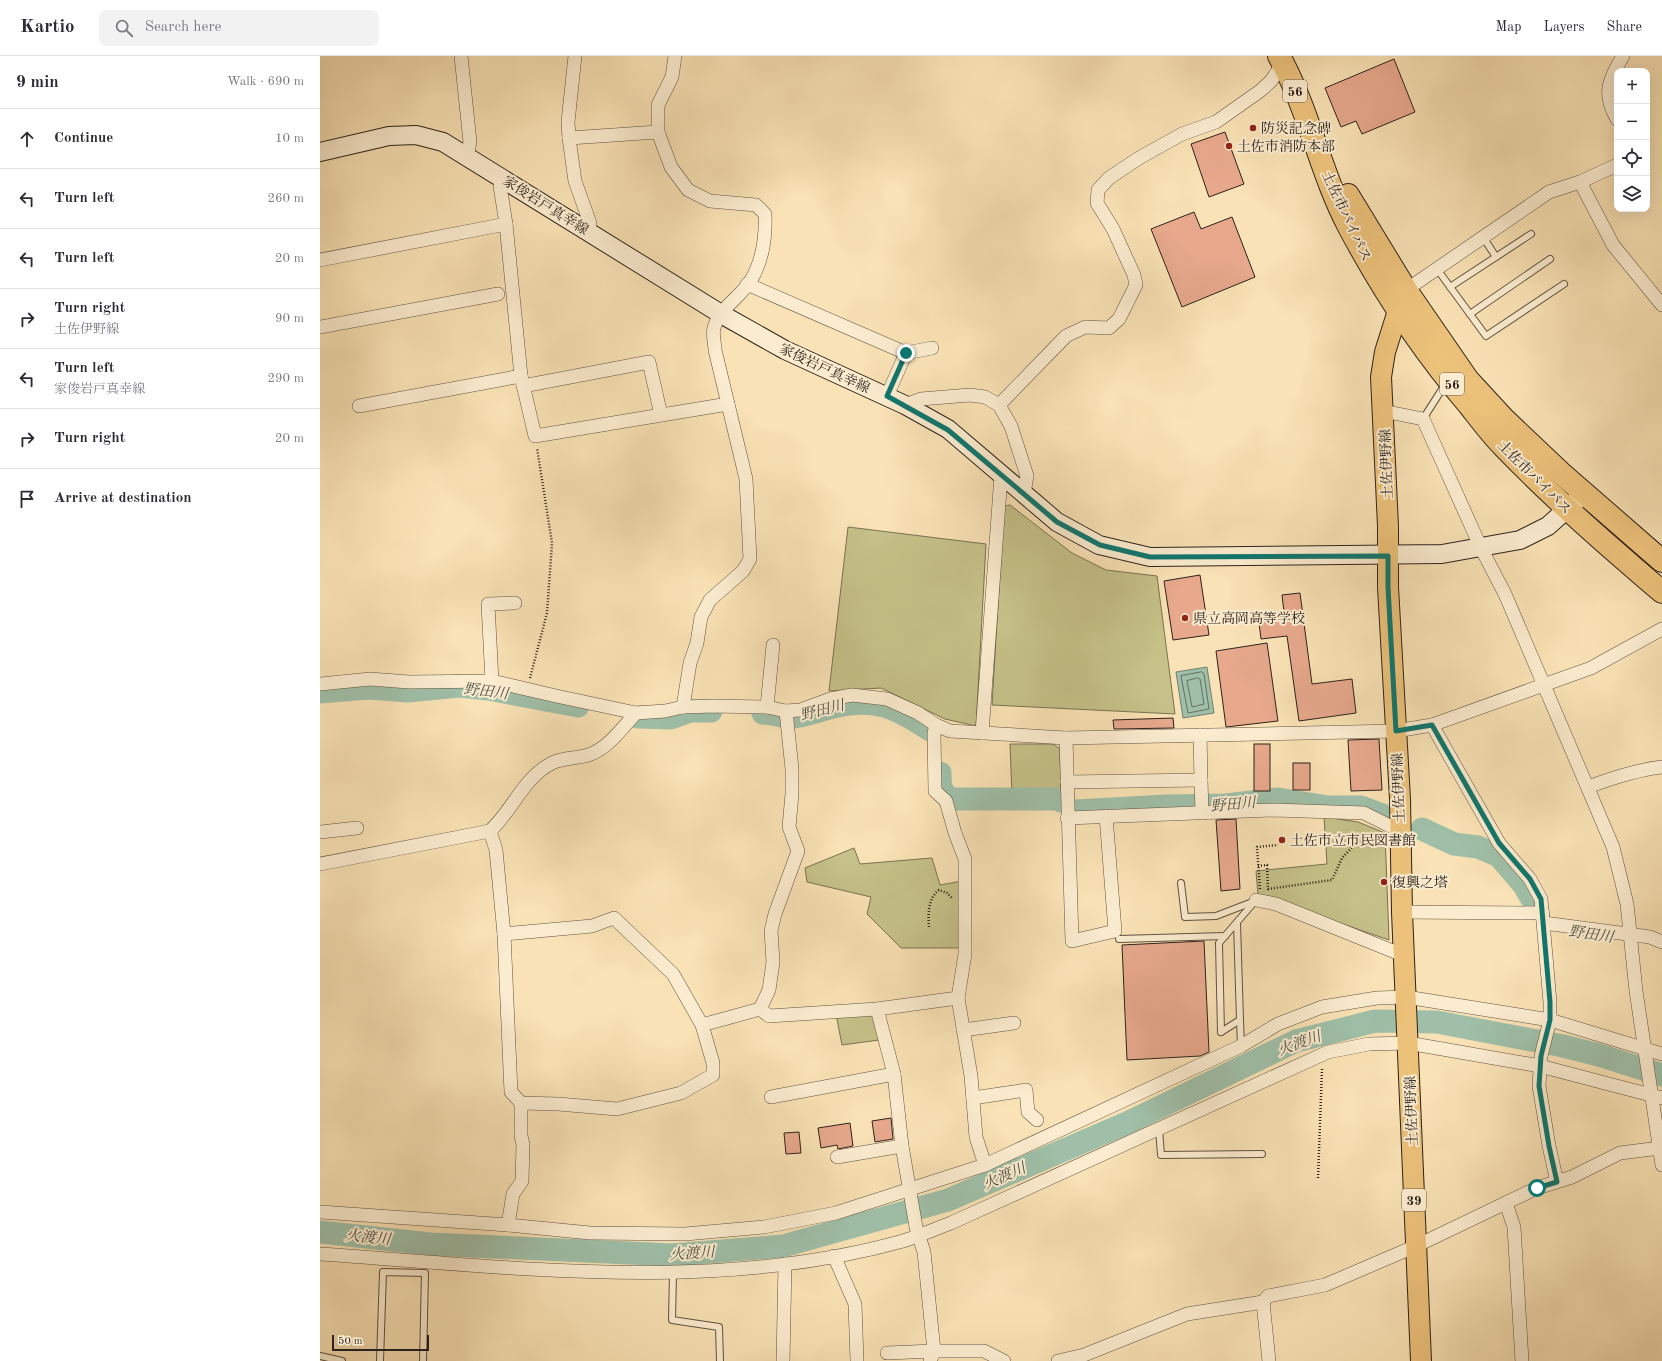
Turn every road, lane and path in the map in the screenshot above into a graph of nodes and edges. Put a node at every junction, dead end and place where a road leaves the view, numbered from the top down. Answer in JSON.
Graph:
{"nodes":[{"id":1,"x":461,"y":56,"type":"edge"},
{"id":2,"x":575,"y":56,"type":"edge"},
{"id":3,"x":675,"y":56,"type":"edge"},
{"id":4,"x":1623,"y":56,"type":"edge"},
{"id":5,"x":1281,"y":60,"type":"edge"},
{"id":6,"x":1614,"y":114,"type":"edge"},
{"id":7,"x":1310,"y":125,"type":"junction"},
{"id":8,"x":658,"y":132,"type":"junction"},
{"id":9,"x":569,"y":138,"type":"junction"},
{"id":10,"x":320,"y":152,"type":"edge"},
{"id":11,"x":467,"y":157,"type":"junction"},
{"id":12,"x":1614,"y":166,"type":"edge"},
{"id":13,"x":503,"y":179,"type":"junction"},
{"id":14,"x":1580,"y":182,"type":"junction"},
{"id":15,"x":506,"y":224,"type":"junction"},
{"id":16,"x":590,"y":232,"type":"junction"},
{"id":17,"x":1531,"y":234,"type":"dead end"},
{"id":18,"x":1483,"y":237,"type":"junction"},
{"id":19,"x":1496,"y":257,"type":"junction"},
{"id":20,"x":1550,"y":259,"type":"dead end"},
{"id":21,"x":320,"y":260,"type":"edge"},
{"id":22,"x":1437,"y":269,"type":"junction"},
{"id":23,"x":747,"y":284,"type":"junction"},
{"id":24,"x":1564,"y":284,"type":"dead end"},
{"id":25,"x":1450,"y":287,"type":"junction"},
{"id":26,"x":1406,"y":290,"type":"junction"},
{"id":27,"x":498,"y":294,"type":"dead end"},
{"id":28,"x":1662,"y":306,"type":"edge"},
{"id":29,"x":1397,"y":311,"type":"junction"},
{"id":30,"x":721,"y":314,"type":"junction"},
{"id":31,"x":1470,"y":314,"type":"junction"},
{"id":32,"x":320,"y":327,"type":"edge"},
{"id":33,"x":932,"y":348,"type":"dead end"},
{"id":34,"x":906,"y":353,"type":"junction"},
{"id":35,"x":1448,"y":379,"type":"junction"},
{"id":36,"x":522,"y":381,"type":"junction"},
{"id":37,"x":887,"y":396,"type":"junction"},
{"id":38,"x":728,"y":404,"type":"junction"},
{"id":39,"x":999,"y":404,"type":"junction"},
{"id":40,"x":905,"y":405,"type":"junction"},
{"id":41,"x":359,"y":406,"type":"dead end"},
{"id":42,"x":1383,"y":411,"type":"junction"},
{"id":43,"x":661,"y":415,"type":"junction"},
{"id":44,"x":1423,"y":419,"type":"junction"},
{"id":45,"x":535,"y":436,"type":"junction"},
{"id":46,"x":1001,"y":476,"type":"junction"},
{"id":47,"x":1584,"y":493,"type":"junction"},
{"id":48,"x":1024,"y":494,"type":"junction"},
{"id":49,"x":1567,"y":509,"type":"junction"},
{"id":50,"x":1481,"y":548,"type":"junction"},
{"id":51,"x":1388,"y":556,"type":"junction"},
{"id":52,"x":1662,"y":561,"type":"edge"},
{"id":53,"x":1662,"y":592,"type":"edge"},
{"id":54,"x":515,"y":603,"type":"dead end"},
{"id":55,"x":1662,"y":629,"type":"edge"},
{"id":56,"x":773,"y":645,"type":"dead end"},
{"id":57,"x":492,"y":681,"type":"junction"},
{"id":58,"x":320,"y":684,"type":"edge"},
{"id":59,"x":1543,"y":685,"type":"junction"},
{"id":60,"x":528,"y":688,"type":"junction"},
{"id":61,"x":683,"y":707,"type":"junction"},
{"id":62,"x":767,"y":707,"type":"junction"},
{"id":63,"x":786,"y":710,"type":"junction"},
{"id":64,"x":636,"y":713,"type":"junction"},
{"id":65,"x":936,"y":725,"type":"junction"},
{"id":66,"x":1432,"y":725,"type":"junction"},
{"id":67,"x":1396,"y":731,"type":"junction"},
{"id":68,"x":982,"y":734,"type":"junction"},
{"id":69,"x":1200,"y":735,"type":"junction"},
{"id":70,"x":1066,"y":738,"type":"junction"},
{"id":71,"x":1662,"y":767,"type":"edge"},
{"id":72,"x":1201,"y":780,"type":"junction"},
{"id":73,"x":1067,"y":782,"type":"junction"},
{"id":74,"x":1588,"y":787,"type":"junction"},
{"id":75,"x":1202,"y":814,"type":"junction"},
{"id":76,"x":1106,"y":816,"type":"junction"},
{"id":77,"x":1067,"y":818,"type":"junction"},
{"id":78,"x":1392,"y":827,"type":"junction"},
{"id":79,"x":357,"y":828,"type":"dead end"},
{"id":80,"x":490,"y":831,"type":"junction"},
{"id":81,"x":320,"y":832,"type":"edge"},
{"id":82,"x":1278,"y":845,"type":"dead end"},
{"id":83,"x":320,"y":864,"type":"edge"},
{"id":84,"x":1258,"y":866,"type":"junction"},
{"id":85,"x":1181,"y":883,"type":"dead end"},
{"id":86,"x":1258,"y":901,"type":"junction"},
{"id":87,"x":1402,"y":912,"type":"junction"},
{"id":88,"x":1544,"y":918,"type":"junction"},
{"id":89,"x":966,"y":921,"type":"junction"},
{"id":90,"x":1237,"y":923,"type":"junction"},
{"id":91,"x":929,"y":927,"type":"dead end"},
{"id":92,"x":504,"y":934,"type":"junction"},
{"id":93,"x":1631,"y":935,"type":"junction"},
{"id":94,"x":1225,"y":936,"type":"junction"},
{"id":95,"x":1119,"y":940,"type":"dead end"},
{"id":96,"x":1662,"y":942,"type":"edge"},
{"id":97,"x":1405,"y":956,"type":"junction"},
{"id":98,"x":958,"y":998,"type":"junction"},
{"id":99,"x":1406,"y":1001,"type":"junction"},
{"id":100,"x":760,"y":1009,"type":"junction"},
{"id":101,"x":877,"y":1009,"type":"junction"},
{"id":102,"x":1240,"y":1020,"type":"junction"},
{"id":103,"x":1014,"y":1023,"type":"dead end"},
{"id":104,"x":1549,"y":1024,"type":"junction"},
{"id":105,"x":702,"y":1025,"type":"junction"},
{"id":106,"x":963,"y":1030,"type":"junction"},
{"id":107,"x":1408,"y":1041,"type":"junction"},
{"id":108,"x":1241,"y":1046,"type":"junction"},
{"id":109,"x":1644,"y":1049,"type":"junction"},
{"id":110,"x":1323,"y":1054,"type":"junction"},
{"id":111,"x":1662,"y":1054,"type":"edge"},
{"id":112,"x":1541,"y":1061,"type":"junction"},
{"id":113,"x":894,"y":1074,"type":"junction"},
{"id":114,"x":1654,"y":1092,"type":"edge"},
{"id":115,"x":772,"y":1097,"type":"dead end"},
{"id":116,"x":973,"y":1098,"type":"junction"},
{"id":117,"x":521,"y":1103,"type":"junction"},
{"id":118,"x":1037,"y":1120,"type":"dead end"},
{"id":119,"x":1159,"y":1129,"type":"junction"},
{"id":120,"x":902,"y":1146,"type":"junction"},
{"id":121,"x":1660,"y":1148,"type":"junction"},
{"id":122,"x":1262,"y":1154,"type":"dead end"},
{"id":123,"x":837,"y":1157,"type":"dead end"},
{"id":124,"x":1662,"y":1165,"type":"edge"},
{"id":125,"x":985,"y":1166,"type":"junction"},
{"id":126,"x":1318,"y":1178,"type":"dead end"},
{"id":127,"x":1557,"y":1182,"type":"junction"},
{"id":128,"x":910,"y":1194,"type":"junction"},
{"id":129,"x":1506,"y":1203,"type":"junction"},
{"id":130,"x":320,"y":1212,"type":"edge"},
{"id":131,"x":508,"y":1225,"type":"junction"},
{"id":132,"x":917,"y":1231,"type":"junction"},
{"id":133,"x":1416,"y":1246,"type":"junction"},
{"id":134,"x":320,"y":1254,"type":"edge"},
{"id":135,"x":834,"y":1256,"type":"junction"},
{"id":136,"x":785,"y":1264,"type":"junction"},
{"id":137,"x":673,"y":1272,"type":"junction"},
{"id":138,"x":1263,"y":1302,"type":"junction"},
{"id":139,"x":887,"y":1353,"type":"dead end"},
{"id":140,"x":320,"y":1356,"type":"edge"},
{"id":141,"x":932,"y":1356,"type":"edge"},
{"id":142,"x":342,"y":1361,"type":"edge"},
{"id":143,"x":380,"y":1361,"type":"edge"},
{"id":144,"x":423,"y":1361,"type":"edge"},
{"id":145,"x":720,"y":1361,"type":"edge"},
{"id":146,"x":783,"y":1361,"type":"edge"},
{"id":147,"x":857,"y":1361,"type":"edge"},
{"id":148,"x":1004,"y":1361,"type":"edge"},
{"id":149,"x":1058,"y":1361,"type":"edge"},
{"id":150,"x":1269,"y":1361,"type":"edge"},
{"id":151,"x":1421,"y":1361,"type":"edge"},
{"id":152,"x":1522,"y":1361,"type":"edge"}],
"edges":[{"from":1,"to":11,"type":"street"},
{"from":2,"to":9,"type":"street"},
{"from":3,"to":8,"type":"street"},
{"from":4,"to":6,"type":"street"},
{"from":5,"to":7,"type":"highway","number":"56"},
{"from":5,"to":39,"type":"street"},
{"from":7,"to":26,"type":"highway","name":"土佐市バイパス","number":"56"},
{"from":7,"to":29,"type":"highway","name":"土佐市バイパス","number":"56"},
{"from":8,"to":9,"type":"street"},
{"from":8,"to":23,"type":"street"},
{"from":9,"to":16,"type":"street"},
{"from":10,"to":11,"type":"main road","name":"家俊岩戸真幸線"},
{"from":11,"to":13,"type":"main road","name":"家俊岩戸真幸線"},
{"from":12,"to":14,"type":"street"},
{"from":13,"to":15,"type":"street"},
{"from":13,"to":16,"type":"main road","name":"家俊岩戸真幸線"},
{"from":14,"to":18,"type":"street"},
{"from":14,"to":28,"type":"street"},
{"from":15,"to":21,"type":"street"},
{"from":15,"to":36,"type":"street"},
{"from":16,"to":30,"type":"main road","name":"家俊岩戸真幸線"},
{"from":17,"to":19,"type":"lane"},
{"from":18,"to":19,"type":"lane"},
{"from":18,"to":22,"type":"street"},
{"from":19,"to":25,"type":"lane"},
{"from":20,"to":31,"type":"lane"},
{"from":22,"to":25,"type":"lane"},
{"from":22,"to":26,"type":"street"},
{"from":23,"to":30,"type":"street"},
{"from":23,"to":34,"type":"street"},
{"from":24,"to":31,"type":"lane"},
{"from":25,"to":31,"type":"lane"},
{"from":26,"to":29,"type":"main road","name":"土佐伊野線","number":"39"},
{"from":26,"to":47,"type":"highway","name":"土佐市バイパス","number":"56"},
{"from":27,"to":32,"type":"street"},
{"from":29,"to":35,"type":"highway","name":"土佐市バイパス","number":"56"},
{"from":29,"to":42,"type":"main road","name":"土佐伊野線","number":"39"},
{"from":30,"to":37,"type":"main road","name":"家俊岩戸真幸線"},
{"from":30,"to":38,"type":"street"},
{"from":33,"to":34,"type":"street"},
{"from":34,"to":37,"type":"street"},
{"from":35,"to":44,"type":"lane"},
{"from":35,"to":49,"type":"highway","name":"土佐市バイパス","number":"56"},
{"from":36,"to":41,"type":"street"},
{"from":36,"to":43,"type":"street"},
{"from":36,"to":45,"type":"street"},
{"from":37,"to":40,"type":"main road","name":"家俊岩戸真幸線"},
{"from":38,"to":43,"type":"street"},
{"from":38,"to":61,"type":"street"},
{"from":39,"to":40,"type":"street"},
{"from":39,"to":48,"type":"street"},
{"from":40,"to":46,"type":"main road","name":"家俊岩戸真幸線"},
{"from":42,"to":44,"type":"street"},
{"from":42,"to":51,"type":"main road","name":"土佐伊野線","number":"39"},
{"from":43,"to":45,"type":"street"},
{"from":44,"to":50,"type":"street"},
{"from":45,"to":60,"type":"path"},
{"from":46,"to":48,"type":"main road","name":"家俊岩戸真幸線"},
{"from":46,"to":68,"type":"street"},
{"from":47,"to":49,"type":"main road","name":"家俊岩戸真幸線"},
{"from":47,"to":52,"type":"highway","name":"土佐市バイパス","number":"56"},
{"from":48,"to":51,"type":"main road","name":"家俊岩戸真幸線"},
{"from":49,"to":50,"type":"main road","name":"家俊岩戸真幸線"},
{"from":49,"to":53,"type":"highway","name":"土佐市バイパス","number":"56"},
{"from":50,"to":51,"type":"main road","name":"家俊岩戸真幸線"},
{"from":50,"to":59,"type":"street"},
{"from":51,"to":67,"type":"main road","name":"土佐伊野線","number":"39"},
{"from":54,"to":57,"type":"street"},
{"from":55,"to":59,"type":"street"},
{"from":56,"to":62,"type":"street"},
{"from":57,"to":58,"type":"street"},
{"from":57,"to":60,"type":"street"},
{"from":59,"to":66,"type":"street"},
{"from":59,"to":74,"type":"street"},
{"from":60,"to":64,"type":"street"},
{"from":61,"to":62,"type":"street"},
{"from":61,"to":64,"type":"street"},
{"from":62,"to":63,"type":"street"},
{"from":63,"to":65,"type":"street"},
{"from":63,"to":100,"type":"street"},
{"from":64,"to":80,"type":"street"},
{"from":65,"to":68,"type":"street"},
{"from":65,"to":89,"type":"street"},
{"from":66,"to":67,"type":"street"},
{"from":66,"to":88,"type":"street"},
{"from":67,"to":69,"type":"street"},
{"from":67,"to":78,"type":"main road","name":"土佐伊野線","number":"39"},
{"from":68,"to":70,"type":"street"},
{"from":69,"to":70,"type":"street"},
{"from":69,"to":72,"type":"street"},
{"from":70,"to":73,"type":"street"},
{"from":71,"to":74,"type":"street"},
{"from":72,"to":73,"type":"street"},
{"from":72,"to":75,"type":"street"},
{"from":73,"to":77,"type":"street"},
{"from":74,"to":93,"type":"street"},
{"from":75,"to":76,"type":"street"},
{"from":75,"to":78,"type":"street"},
{"from":76,"to":77,"type":"street"},
{"from":76,"to":77,"type":"street"},
{"from":78,"to":84,"type":"path"},
{"from":78,"to":87,"type":"main road","name":"土佐伊野線","number":"39"},
{"from":79,"to":81,"type":"street"},
{"from":80,"to":83,"type":"street"},
{"from":80,"to":92,"type":"street"},
{"from":82,"to":84,"type":"path"},
{"from":84,"to":86,"type":"path"},
{"from":85,"to":86,"type":"lane"},
{"from":86,"to":90,"type":"lane"},
{"from":86,"to":97,"type":"street"},
{"from":87,"to":88,"type":"street"},
{"from":87,"to":97,"type":"main road","name":"土佐伊野線","number":"39"},
{"from":88,"to":93,"type":"street"},
{"from":88,"to":104,"type":"street"},
{"from":89,"to":91,"type":"path"},
{"from":89,"to":98,"type":"street"},
{"from":90,"to":94,"type":"lane"},
{"from":90,"to":102,"type":"lane"},
{"from":92,"to":105,"type":"street"},
{"from":92,"to":117,"type":"street"},
{"from":93,"to":96,"type":"street"},
{"from":93,"to":109,"type":"street"},
{"from":94,"to":95,"type":"lane"},
{"from":94,"to":102,"type":"lane"},
{"from":97,"to":99,"type":"main road","name":"土佐伊野線","number":"39"},
{"from":98,"to":101,"type":"street"},
{"from":98,"to":106,"type":"street"},
{"from":99,"to":104,"type":"street"},
{"from":99,"to":107,"type":"main road","name":"土佐伊野線","number":"39"},
{"from":99,"to":108,"type":"street"},
{"from":100,"to":101,"type":"street"},
{"from":100,"to":105,"type":"street"},
{"from":101,"to":113,"type":"street"},
{"from":102,"to":108,"type":"lane"},
{"from":103,"to":106,"type":"street"},
{"from":104,"to":109,"type":"street"},
{"from":104,"to":112,"type":"street"},
{"from":105,"to":117,"type":"street"},
{"from":106,"to":116,"type":"street"},
{"from":107,"to":110,"type":"street"},
{"from":107,"to":112,"type":"street"},
{"from":107,"to":133,"type":"main road","name":"土佐伊野線","number":"39"},
{"from":108,"to":125,"type":"street"},
{"from":109,"to":111,"type":"street"},
{"from":109,"to":114,"type":"street"},
{"from":110,"to":119,"type":"street"},
{"from":110,"to":126,"type":"path"},
{"from":112,"to":114,"type":"street"},
{"from":112,"to":127,"type":"street"},
{"from":113,"to":115,"type":"street"},
{"from":113,"to":120,"type":"street"},
{"from":114,"to":121,"type":"street"},
{"from":116,"to":118,"type":"street"},
{"from":116,"to":125,"type":"street"},
{"from":117,"to":131,"type":"street"},
{"from":119,"to":122,"type":"lane"},
{"from":119,"to":132,"type":"street"},
{"from":120,"to":123,"type":"street"},
{"from":120,"to":128,"type":"street"},
{"from":121,"to":124,"type":"street"},
{"from":121,"to":127,"type":"street"},
{"from":125,"to":128,"type":"street"},
{"from":127,"to":129,"type":"street"},
{"from":128,"to":131,"type":"street"},
{"from":128,"to":132,"type":"street"},
{"from":129,"to":133,"type":"street"},
{"from":129,"to":152,"type":"street"},
{"from":130,"to":131,"type":"street"},
{"from":132,"to":135,"type":"street"},
{"from":132,"to":141,"type":"street"},
{"from":133,"to":138,"type":"street"},
{"from":133,"to":151,"type":"main road","name":"土佐伊野線","number":"39"},
{"from":134,"to":137,"type":"street"},
{"from":135,"to":136,"type":"street"},
{"from":135,"to":147,"type":"street"},
{"from":136,"to":137,"type":"street"},
{"from":136,"to":146,"type":"street"},
{"from":137,"to":145,"type":"lane"},
{"from":138,"to":149,"type":"street"},
{"from":138,"to":150,"type":"street"},
{"from":139,"to":141,"type":"street"},
{"from":140,"to":142,"type":"lane"},
{"from":141,"to":148,"type":"street"},
{"from":143,"to":144,"type":"lane"}]}
